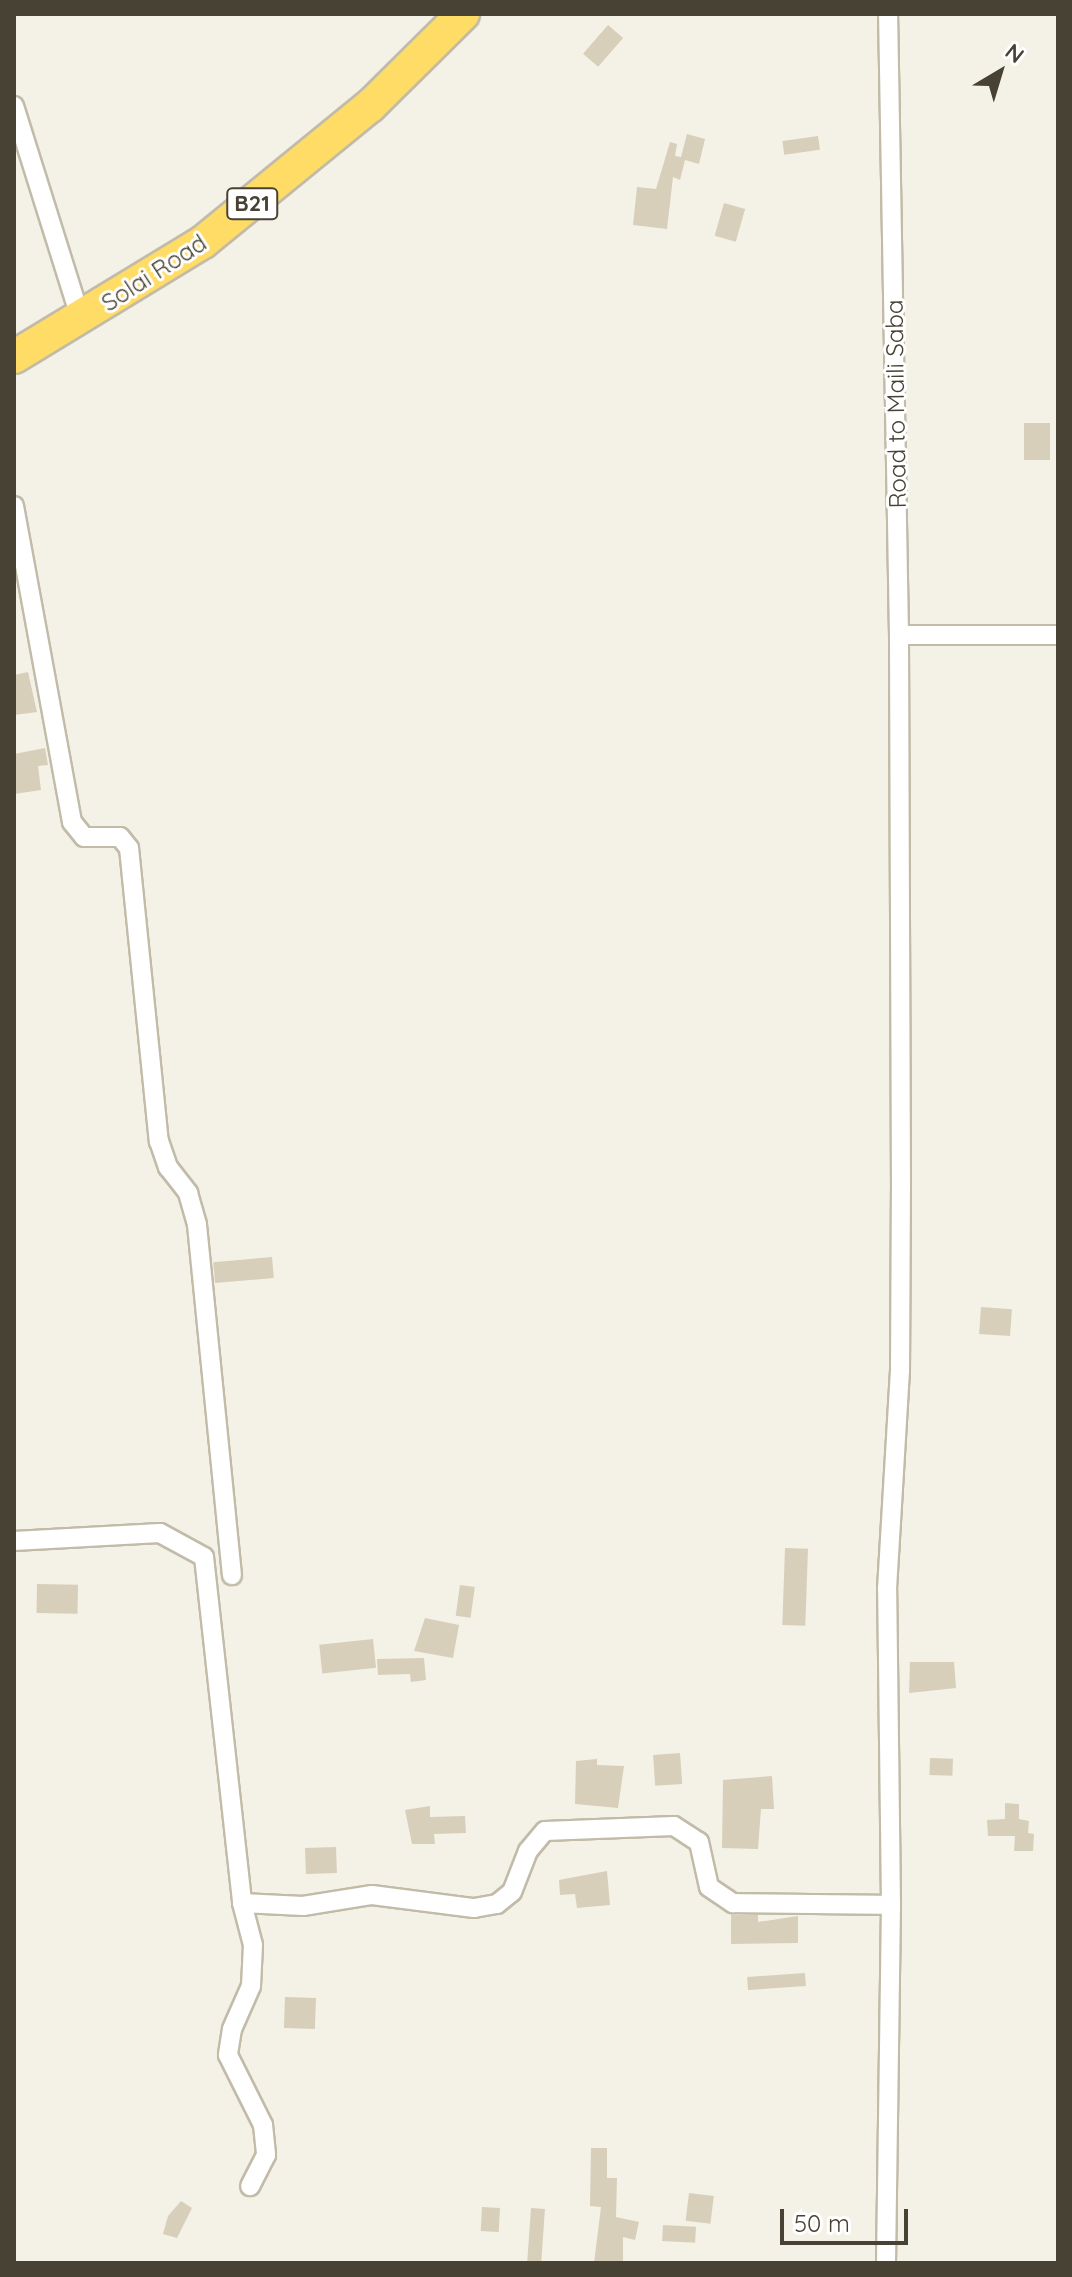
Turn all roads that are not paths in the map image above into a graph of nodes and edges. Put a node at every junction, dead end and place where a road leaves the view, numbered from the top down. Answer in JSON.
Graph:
{"nodes":[{"id":1,"x":463,"y":14,"type":"edge"},
{"id":2,"x":888,"y":14,"type":"edge"},
{"id":3,"x":14,"y":106,"type":"edge"},
{"id":4,"x":81,"y":320,"type":"junction"},
{"id":5,"x":14,"y":357,"type":"edge"},
{"id":6,"x":14,"y":506,"type":"edge"},
{"id":7,"x":899,"y":635,"type":"junction"},
{"id":8,"x":1058,"y":635,"type":"edge"},
{"id":9,"x":14,"y":1541,"type":"edge"},
{"id":10,"x":232,"y":1575,"type":"dead end"},
{"id":11,"x":242,"y":1903,"type":"junction"},
{"id":12,"x":891,"y":1905,"type":"junction"},
{"id":13,"x":250,"y":2186,"type":"dead end"},
{"id":14,"x":886,"y":2263,"type":"edge"}],
"edges":[{"from":1,"to":4,"type":"highway","name":"Solai Road","number":"B21"},
{"from":2,"to":7,"type":"street","name":"Road to Maili Saba"},
{"from":3,"to":4,"type":"street"},
{"from":4,"to":5,"type":"highway","name":"Solai Road","number":"B21"},
{"from":6,"to":10,"type":"street"},
{"from":7,"to":8,"type":"street"},
{"from":7,"to":12,"type":"street","name":"Road to Maili Saba"},
{"from":9,"to":11,"type":"street"},
{"from":11,"to":12,"type":"street"},
{"from":11,"to":13,"type":"street"},
{"from":12,"to":14,"type":"street","name":"Road to Maili Saba"}]}
